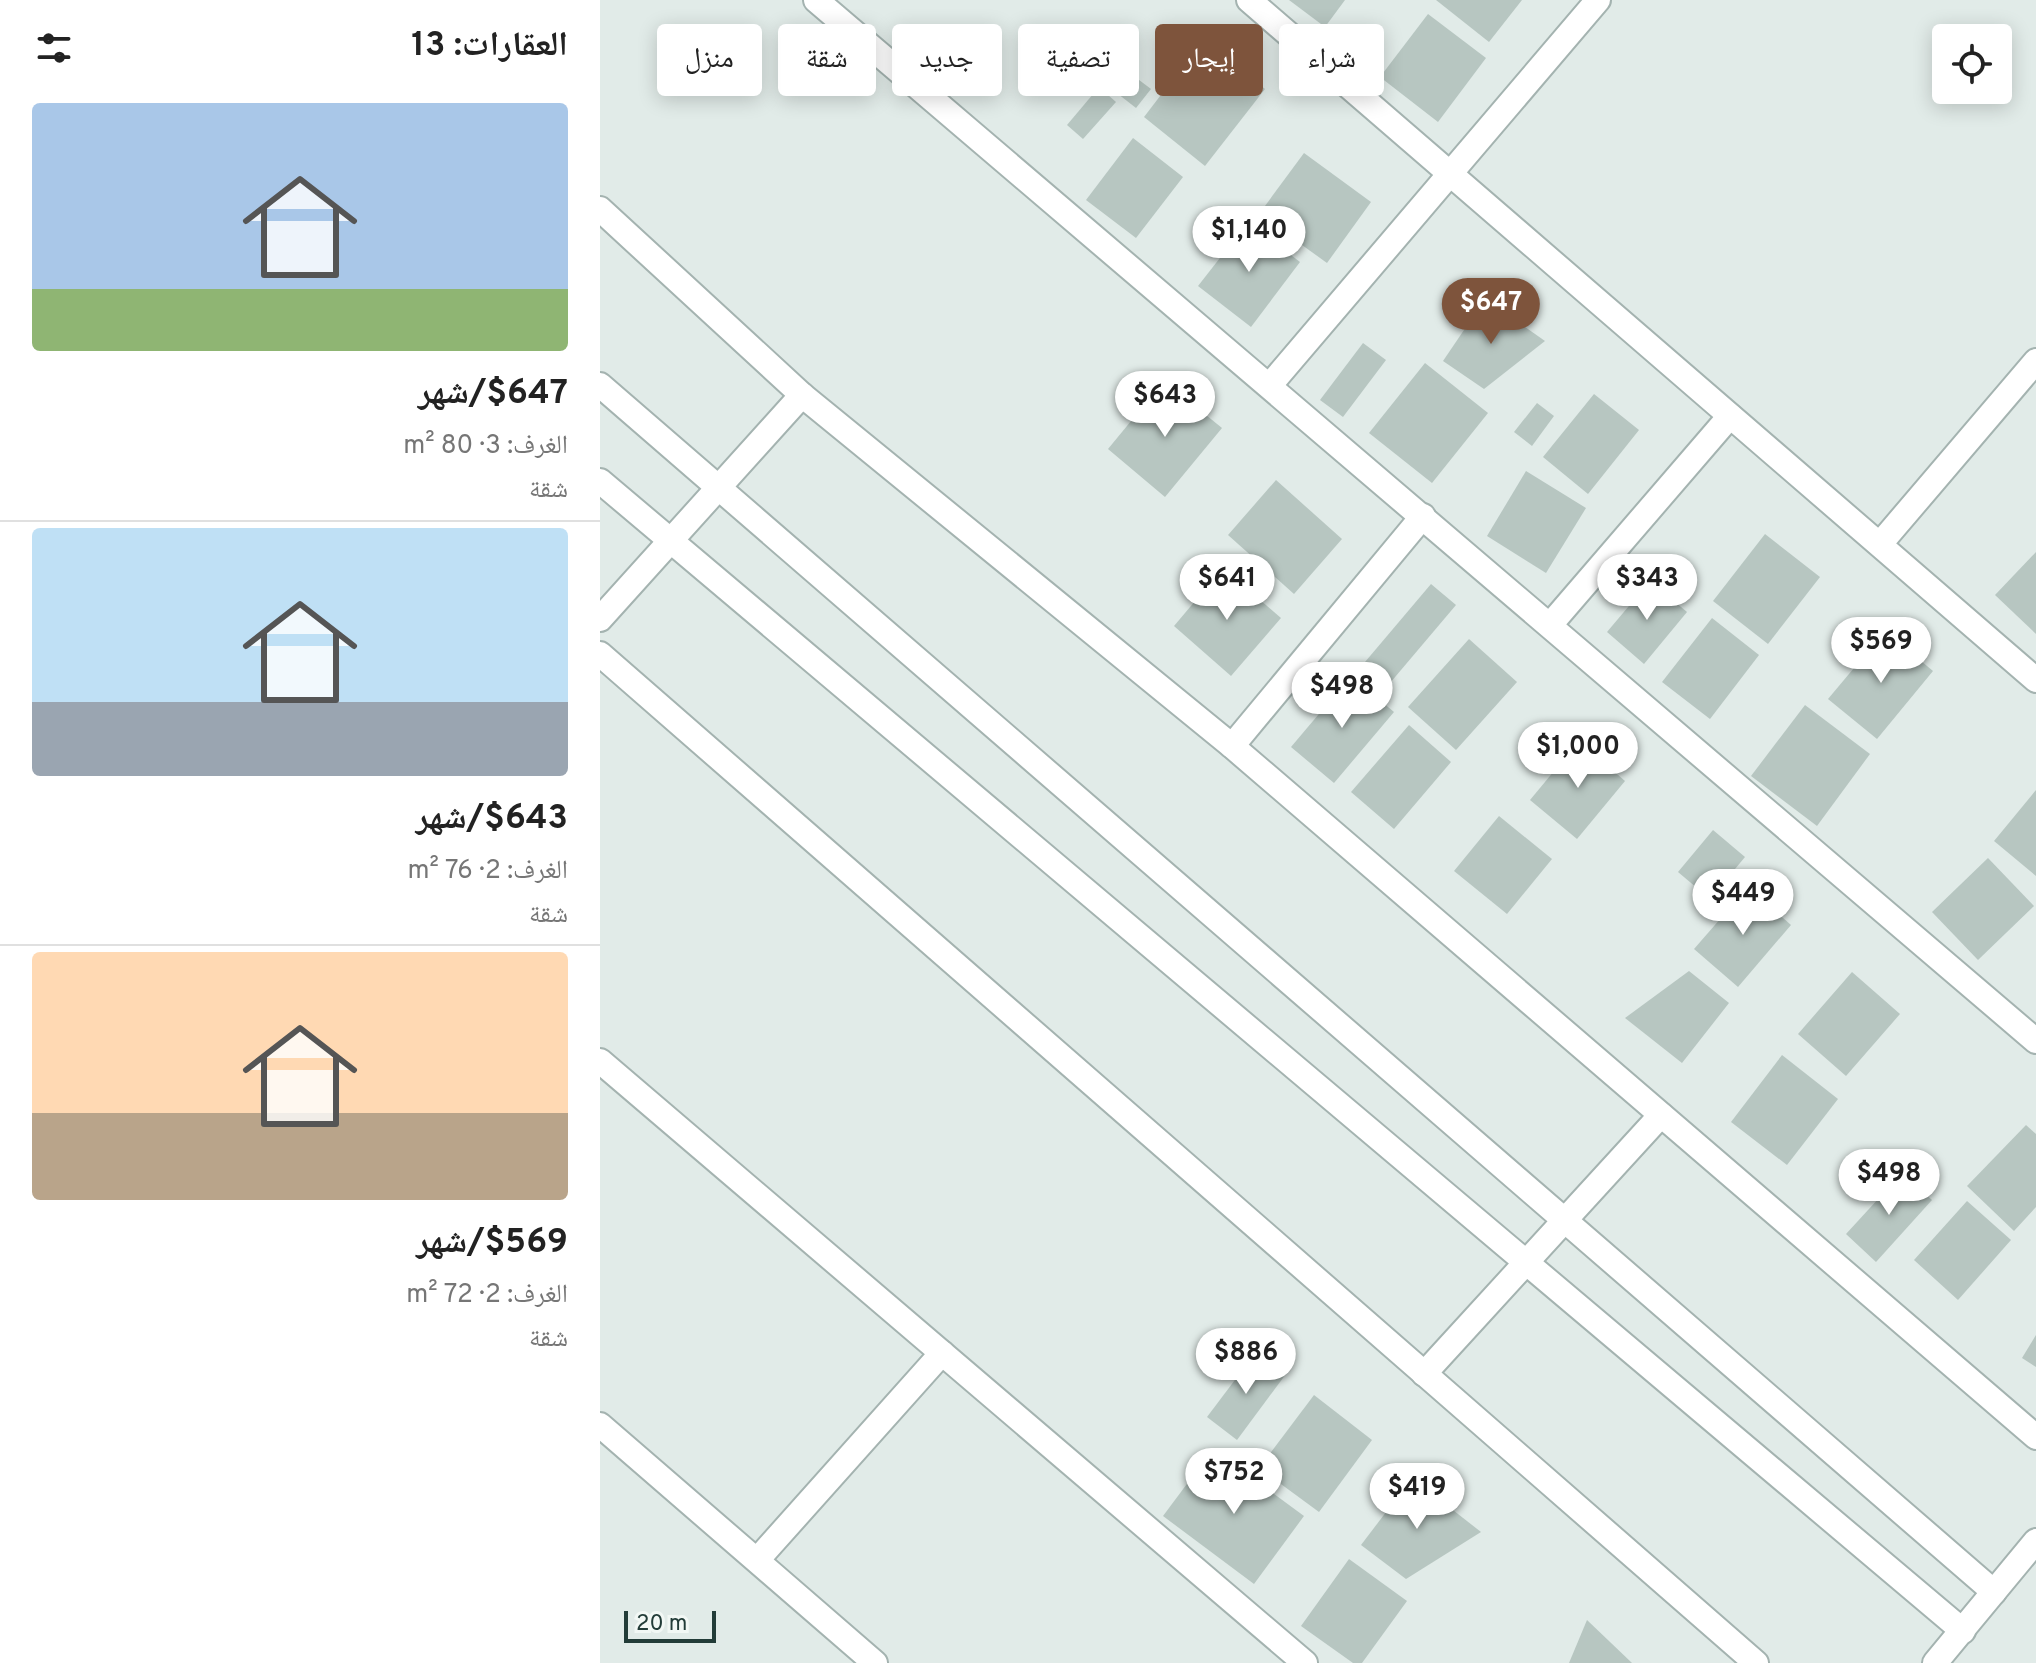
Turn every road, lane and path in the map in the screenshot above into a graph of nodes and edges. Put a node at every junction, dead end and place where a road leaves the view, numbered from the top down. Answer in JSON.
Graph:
{"nodes":[{"id":1,"x":816,"y":0,"type":"edge"},
{"id":2,"x":1249,"y":0,"type":"edge"},
{"id":3,"x":1598,"y":0,"type":"edge"},
{"id":4,"x":1450,"y":174,"type":"junction"},
{"id":5,"x":600,"y":209,"type":"edge"},
{"id":6,"x":2036,"y":361,"type":"edge"},
{"id":7,"x":600,"y":385,"type":"edge"},
{"id":8,"x":1270,"y":385,"type":"junction"},
{"id":9,"x":802,"y":395,"type":"junction"},
{"id":10,"x":1730,"y":416,"type":"junction"},
{"id":11,"x":600,"y":481,"type":"edge"},
{"id":12,"x":719,"y":487,"type":"junction"},
{"id":13,"x":1423,"y":516,"type":"junction"},
{"id":14,"x":671,"y":541,"type":"junction"},
{"id":15,"x":1880,"y":544,"type":"junction"},
{"id":16,"x":600,"y":619,"type":"edge"},
{"id":17,"x":1550,"y":625,"type":"junction"},
{"id":18,"x":600,"y":654,"type":"edge"},
{"id":19,"x":2036,"y":680,"type":"edge"},
{"id":20,"x":1232,"y":746,"type":"junction"},
{"id":21,"x":2036,"y":1041,"type":"edge"},
{"id":22,"x":600,"y":1061,"type":"edge"},
{"id":23,"x":1661,"y":1115,"type":"junction"},
{"id":24,"x":1565,"y":1221,"type":"junction"},
{"id":25,"x":1526,"y":1263,"type":"junction"},
{"id":26,"x":942,"y":1353,"type":"junction"},
{"id":27,"x":1424,"y":1374,"type":"junction"},
{"id":28,"x":600,"y":1425,"type":"edge"},
{"id":29,"x":2036,"y":1437,"type":"edge"},
{"id":30,"x":2036,"y":1541,"type":"edge"},
{"id":31,"x":758,"y":1559,"type":"junction"},
{"id":32,"x":1994,"y":1592,"type":"junction"},
{"id":33,"x":1963,"y":1631,"type":"junction"},
{"id":34,"x":875,"y":1663,"type":"edge"},
{"id":35,"x":1305,"y":1663,"type":"edge"},
{"id":36,"x":1756,"y":1663,"type":"edge"},
{"id":37,"x":1935,"y":1663,"type":"edge"}],
"edges":[{"from":1,"to":8,"type":"street"},
{"from":2,"to":4,"type":"street"},
{"from":3,"to":4,"type":"street"},
{"from":4,"to":8,"type":"street"},
{"from":4,"to":10,"type":"street"},
{"from":5,"to":9,"type":"street"},
{"from":6,"to":15,"type":"street"},
{"from":7,"to":12,"type":"street"},
{"from":8,"to":13,"type":"street"},
{"from":9,"to":12,"type":"street"},
{"from":9,"to":20,"type":"street"},
{"from":10,"to":15,"type":"street"},
{"from":10,"to":17,"type":"street"},
{"from":11,"to":14,"type":"street"},
{"from":12,"to":14,"type":"street"},
{"from":12,"to":24,"type":"street"},
{"from":13,"to":17,"type":"street"},
{"from":13,"to":20,"type":"street"},
{"from":14,"to":16,"type":"street"},
{"from":14,"to":25,"type":"street"},
{"from":15,"to":19,"type":"street"},
{"from":17,"to":21,"type":"street"},
{"from":18,"to":27,"type":"street"},
{"from":20,"to":23,"type":"street"},
{"from":22,"to":26,"type":"street"},
{"from":23,"to":24,"type":"street"},
{"from":23,"to":29,"type":"street"},
{"from":24,"to":25,"type":"street"},
{"from":24,"to":32,"type":"street"},
{"from":25,"to":27,"type":"street"},
{"from":25,"to":33,"type":"street"},
{"from":26,"to":31,"type":"street"},
{"from":26,"to":35,"type":"street"},
{"from":27,"to":36,"type":"street"},
{"from":28,"to":31,"type":"street"},
{"from":30,"to":32,"type":"street"},
{"from":31,"to":34,"type":"street"},
{"from":32,"to":33,"type":"street"},
{"from":33,"to":37,"type":"street"}]}
